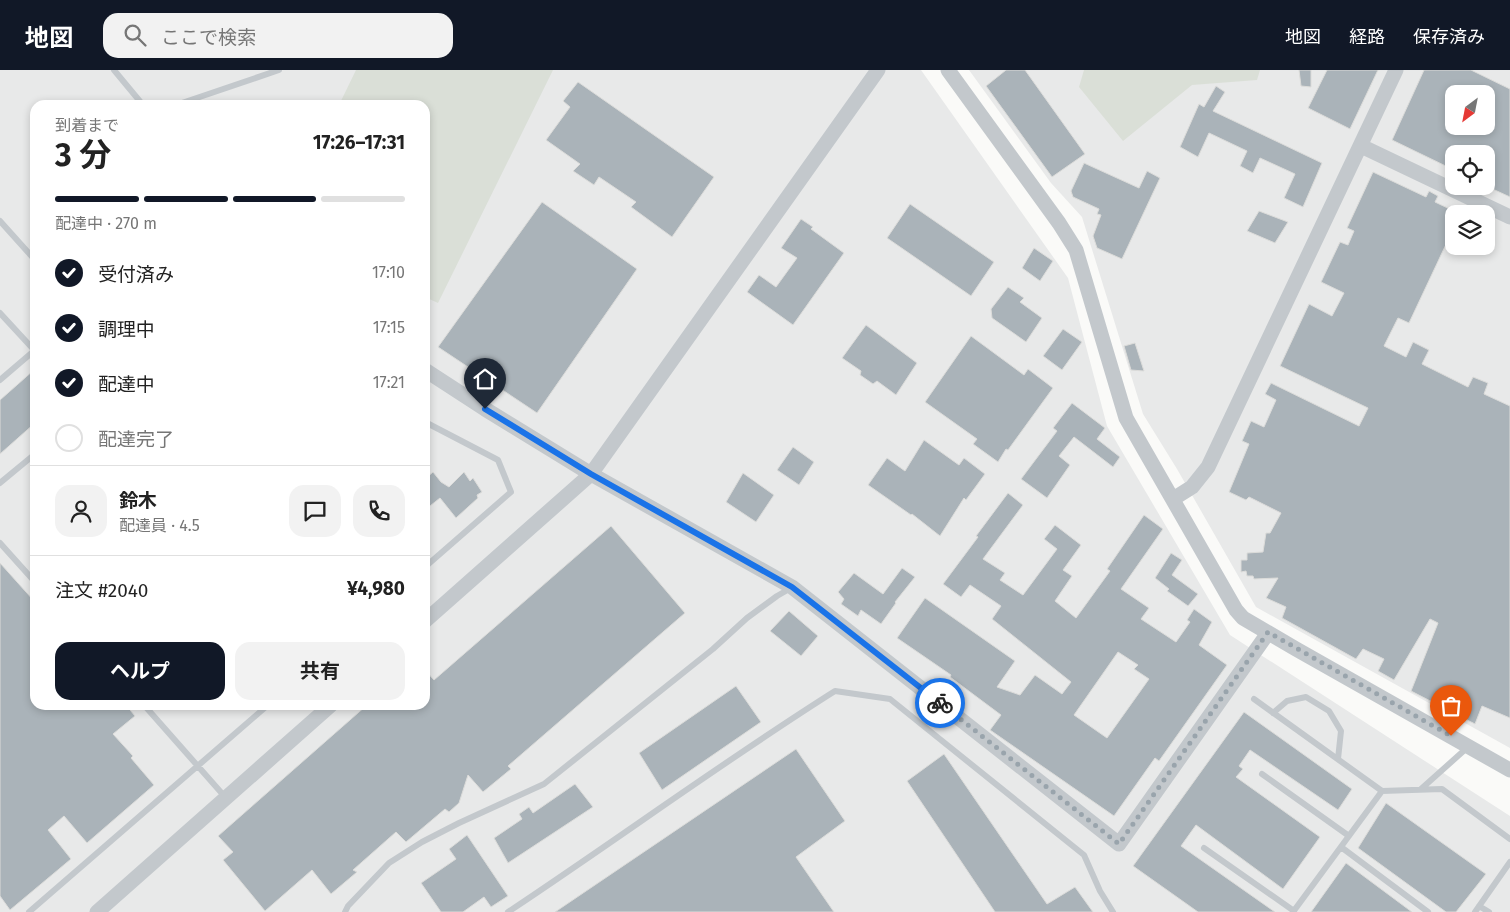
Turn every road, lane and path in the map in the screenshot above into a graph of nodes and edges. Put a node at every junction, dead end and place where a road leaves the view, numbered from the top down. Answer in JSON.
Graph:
{"nodes":[{"id":1,"x":114,"y":70,"type":"edge"},
{"id":2,"x":279,"y":70,"type":"edge"},
{"id":3,"x":878,"y":70,"type":"edge"},
{"id":4,"x":948,"y":70,"type":"edge"},
{"id":5,"x":1396,"y":70,"type":"edge"},
{"id":6,"x":139,"y":100,"type":"edge"},
{"id":7,"x":191,"y":100,"type":"edge"},
{"id":8,"x":1361,"y":146,"type":"junction"},
{"id":9,"x":1510,"y":217,"type":"edge"},
{"id":10,"x":0,"y":220,"type":"edge"},
{"id":11,"x":30,"y":254,"type":"edge"},
{"id":12,"x":0,"y":313,"type":"edge"},
{"id":13,"x":30,"y":345,"type":"edge"},
{"id":14,"x":30,"y":354,"type":"edge"},
{"id":15,"x":430,"y":373,"type":"edge"},
{"id":16,"x":0,"y":380,"type":"edge"},
{"id":17,"x":430,"y":425,"type":"edge"},
{"id":18,"x":30,"y":458,"type":"edge"},
{"id":19,"x":591,"y":474,"type":"junction"},
{"id":20,"x":0,"y":483,"type":"edge"},
{"id":21,"x":1173,"y":499,"type":"junction"},
{"id":22,"x":0,"y":543,"type":"edge"},
{"id":23,"x":430,"y":563,"type":"edge"},
{"id":24,"x":30,"y":576,"type":"edge"},
{"id":25,"x":792,"y":587,"type":"junction"},
{"id":26,"x":430,"y":618,"type":"edge"},
{"id":27,"x":1268,"y":632,"type":"junction"},
{"id":28,"x":1254,"y":699,"type":"dead end"},
{"id":29,"x":148,"y":710,"type":"edge"},
{"id":30,"x":262,"y":710,"type":"edge"},
{"id":31,"x":325,"y":710,"type":"edge"},
{"id":32,"x":1273,"y":712,"type":"junction"},
{"id":33,"x":1468,"y":746,"type":"junction"},
{"id":34,"x":1338,"y":759,"type":"junction"},
{"id":35,"x":198,"y":766,"type":"junction"},
{"id":36,"x":1510,"y":770,"type":"edge"},
{"id":37,"x":1262,"y":774,"type":"dead end"},
{"id":38,"x":1421,"y":790,"type":"junction"},
{"id":39,"x":1382,"y":791,"type":"junction"},
{"id":40,"x":226,"y":798,"type":"junction"},
{"id":41,"x":1349,"y":836,"type":"junction"},
{"id":42,"x":1510,"y":839,"type":"edge"},
{"id":43,"x":1341,"y":847,"type":"junction"},
{"id":44,"x":1204,"y":848,"type":"dead end"},
{"id":45,"x":1510,"y":862,"type":"edge"},
{"id":46,"x":1480,"y":906,"type":"junction"},
{"id":47,"x":1294,"y":911,"type":"edge"},
{"id":48,"x":29,"y":912,"type":"edge"},
{"id":49,"x":96,"y":912,"type":"edge"},
{"id":50,"x":345,"y":912,"type":"edge"},
{"id":51,"x":508,"y":912,"type":"edge"},
{"id":52,"x":1113,"y":912,"type":"edge"},
{"id":53,"x":1428,"y":912,"type":"edge"},
{"id":54,"x":1475,"y":912,"type":"edge"},
{"id":55,"x":1489,"y":912,"type":"edge"}],
"edges":[{"from":1,"to":6,"type":"lane"},
{"from":2,"to":7,"type":"lane"},
{"from":3,"to":19,"type":"street"},
{"from":4,"to":21,"type":"street"},
{"from":5,"to":8,"type":"street"},
{"from":8,"to":9,"type":"street"},
{"from":8,"to":21,"type":"street"},
{"from":10,"to":11,"type":"lane"},
{"from":12,"to":13,"type":"lane"},
{"from":14,"to":16,"type":"lane"},
{"from":15,"to":19,"type":"street"},
{"from":17,"to":23,"type":"lane"},
{"from":18,"to":20,"type":"lane"},
{"from":19,"to":25,"type":"street"},
{"from":19,"to":26,"type":"street"},
{"from":21,"to":27,"type":"street"},
{"from":22,"to":24,"type":"lane"},
{"from":25,"to":27,"type":"street"},
{"from":25,"to":50,"type":"lane"},
{"from":27,"to":33,"type":"street"},
{"from":28,"to":32,"type":"lane"},
{"from":29,"to":35,"type":"lane"},
{"from":30,"to":35,"type":"lane"},
{"from":31,"to":40,"type":"street"},
{"from":32,"to":34,"type":"lane"},
{"from":32,"to":34,"type":"lane"},
{"from":33,"to":36,"type":"street"},
{"from":33,"to":38,"type":"lane"},
{"from":34,"to":39,"type":"lane"},
{"from":35,"to":40,"type":"lane"},
{"from":35,"to":48,"type":"lane"},
{"from":37,"to":41,"type":"lane"},
{"from":38,"to":39,"type":"lane"},
{"from":38,"to":42,"type":"lane"},
{"from":39,"to":41,"type":"lane"},
{"from":40,"to":49,"type":"street"},
{"from":41,"to":43,"type":"lane"},
{"from":43,"to":47,"type":"lane"},
{"from":43,"to":53,"type":"lane"},
{"from":44,"to":47,"type":"lane"},
{"from":45,"to":46,"type":"lane"},
{"from":46,"to":54,"type":"lane"},
{"from":46,"to":55,"type":"lane"},
{"from":51,"to":52,"type":"lane"}]}
